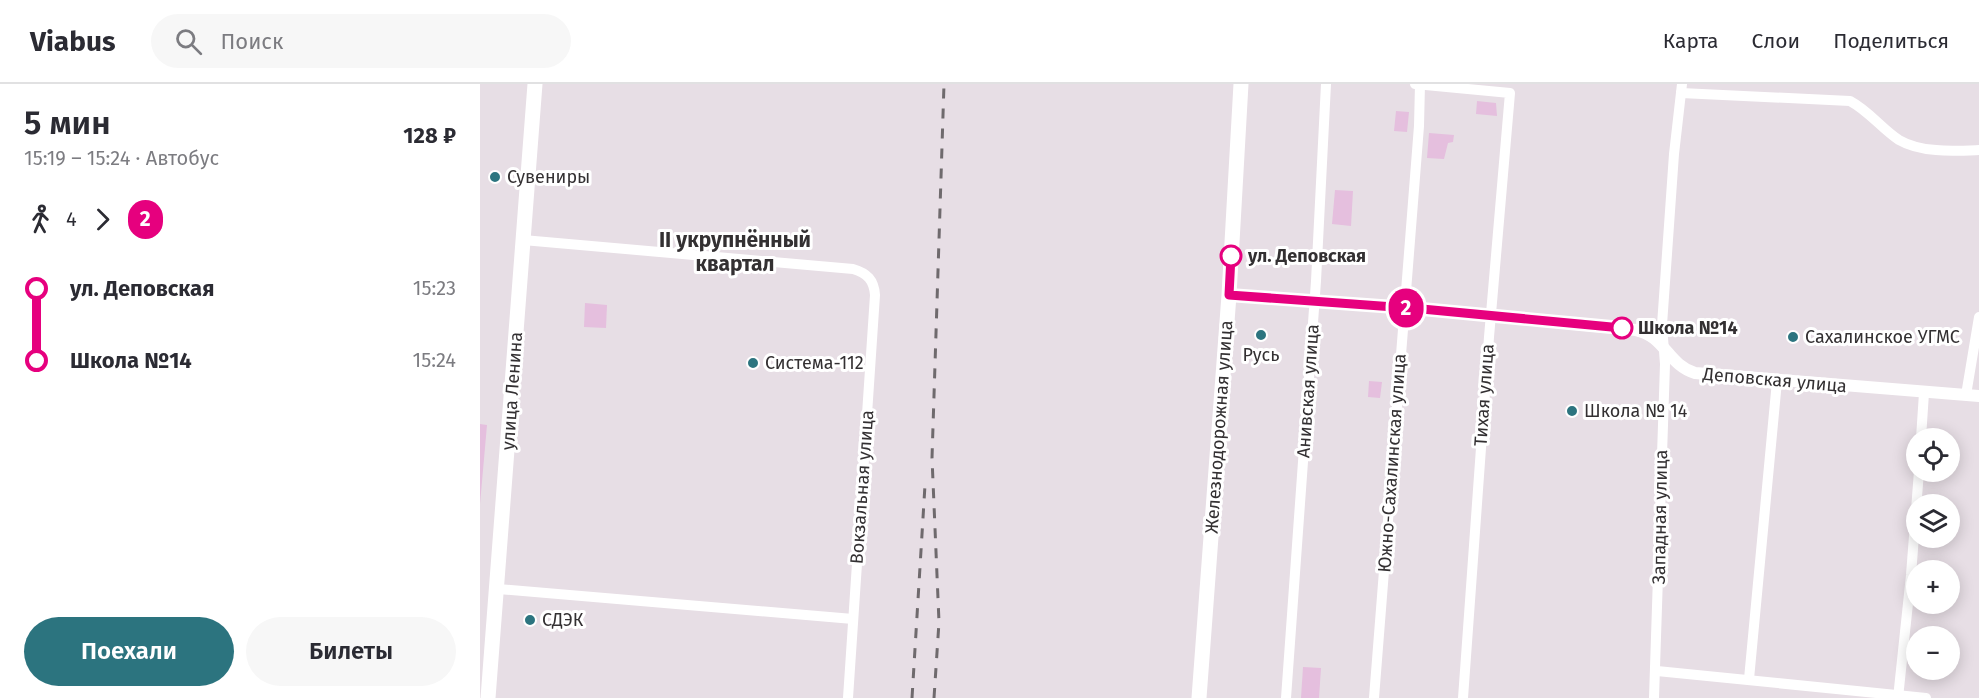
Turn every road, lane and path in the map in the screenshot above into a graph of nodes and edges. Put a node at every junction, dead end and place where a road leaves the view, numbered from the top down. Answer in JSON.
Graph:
{"nodes":[{"id":1,"x":535,"y":84,"type":"edge"},
{"id":2,"x":1241,"y":84,"type":"edge"},
{"id":3,"x":1322,"y":84,"type":"edge"},
{"id":4,"x":1327,"y":84,"type":"edge"},
{"id":5,"x":1418,"y":84,"type":"edge"},
{"id":6,"x":1681,"y":88,"type":"edge"},
{"id":7,"x":1979,"y":150,"type":"edge"},
{"id":8,"x":523,"y":240,"type":"junction"},
{"id":9,"x":1229,"y":295,"type":"junction"},
{"id":10,"x":1314,"y":302,"type":"junction"},
{"id":11,"x":1404,"y":308,"type":"junction"},
{"id":12,"x":1491,"y":316,"type":"junction"},
{"id":13,"x":1979,"y":317,"type":"edge"},
{"id":14,"x":1663,"y":346,"type":"junction"},
{"id":15,"x":1777,"y":381,"type":"junction"},
{"id":16,"x":1924,"y":393,"type":"junction"},
{"id":17,"x":1966,"y":395,"type":"junction"},
{"id":18,"x":1979,"y":396,"type":"edge"},
{"id":19,"x":1922,"y":428,"type":"edge"},
{"id":20,"x":1918,"y":482,"type":"edge"},
{"id":21,"x":498,"y":589,"type":"junction"},
{"id":22,"x":853,"y":619,"type":"junction"},
{"id":23,"x":1656,"y":671,"type":"junction"},
{"id":24,"x":1749,"y":679,"type":"junction"},
{"id":25,"x":1898,"y":696,"type":"edge"},
{"id":26,"x":488,"y":698,"type":"edge"},
{"id":27,"x":848,"y":698,"type":"edge"},
{"id":28,"x":1199,"y":698,"type":"edge"},
{"id":29,"x":1286,"y":698,"type":"edge"},
{"id":30,"x":1374,"y":698,"type":"edge"},
{"id":31,"x":1463,"y":698,"type":"edge"},
{"id":32,"x":1654,"y":698,"type":"edge"},
{"id":33,"x":1926,"y":698,"type":"edge"}],
"edges":[{"from":1,"to":8,"type":"main road","name":"улица Ленина"},
{"from":2,"to":9,"type":"main road","name":"Железнодорожная улица"},
{"from":3,"to":4,"type":"street"},
{"from":4,"to":10,"type":"street","name":"Анивская улица"},
{"from":5,"to":11,"type":"street","name":"Южно-Сахалинская улица"},
{"from":5,"to":12,"type":"street","name":"Тихая улица"},
{"from":6,"to":7,"type":"street"},
{"from":6,"to":14,"type":"street","name":"Западная улица"},
{"from":8,"to":21,"type":"main road","name":"улица Ленина"},
{"from":8,"to":22,"type":"street","name":"Вокзальная улица"},
{"from":9,"to":10,"type":"street","name":"Деповская улица"},
{"from":9,"to":28,"type":"main road","name":"Железнодорожная улица"},
{"from":10,"to":11,"type":"street","name":"Деповская улица"},
{"from":10,"to":29,"type":"street","name":"Анивская улица"},
{"from":11,"to":12,"type":"street","name":"Деповская улица"},
{"from":11,"to":30,"type":"street","name":"Южно-Сахалинская улица"},
{"from":12,"to":14,"type":"street","name":"Деповская улица"},
{"from":12,"to":31,"type":"street","name":"Тихая улица"},
{"from":13,"to":17,"type":"street"},
{"from":14,"to":15,"type":"street","name":"Деповская улица"},
{"from":14,"to":23,"type":"street","name":"Западная улица"},
{"from":15,"to":16,"type":"street","name":"Деповская улица"},
{"from":15,"to":24,"type":"street"},
{"from":16,"to":17,"type":"street","name":"Деповская улица"},
{"from":16,"to":19,"type":"street"},
{"from":17,"to":18,"type":"street","name":"Деповская улица"},
{"from":20,"to":25,"type":"street"},
{"from":21,"to":22,"type":"street"},
{"from":21,"to":26,"type":"main road","name":"улица Ленина"},
{"from":22,"to":27,"type":"street","name":"Вокзальная улица"},
{"from":23,"to":24,"type":"street"},
{"from":23,"to":32,"type":"street","name":"Западная улица"},
{"from":24,"to":25,"type":"street"},
{"from":25,"to":33,"type":"street"}]}
